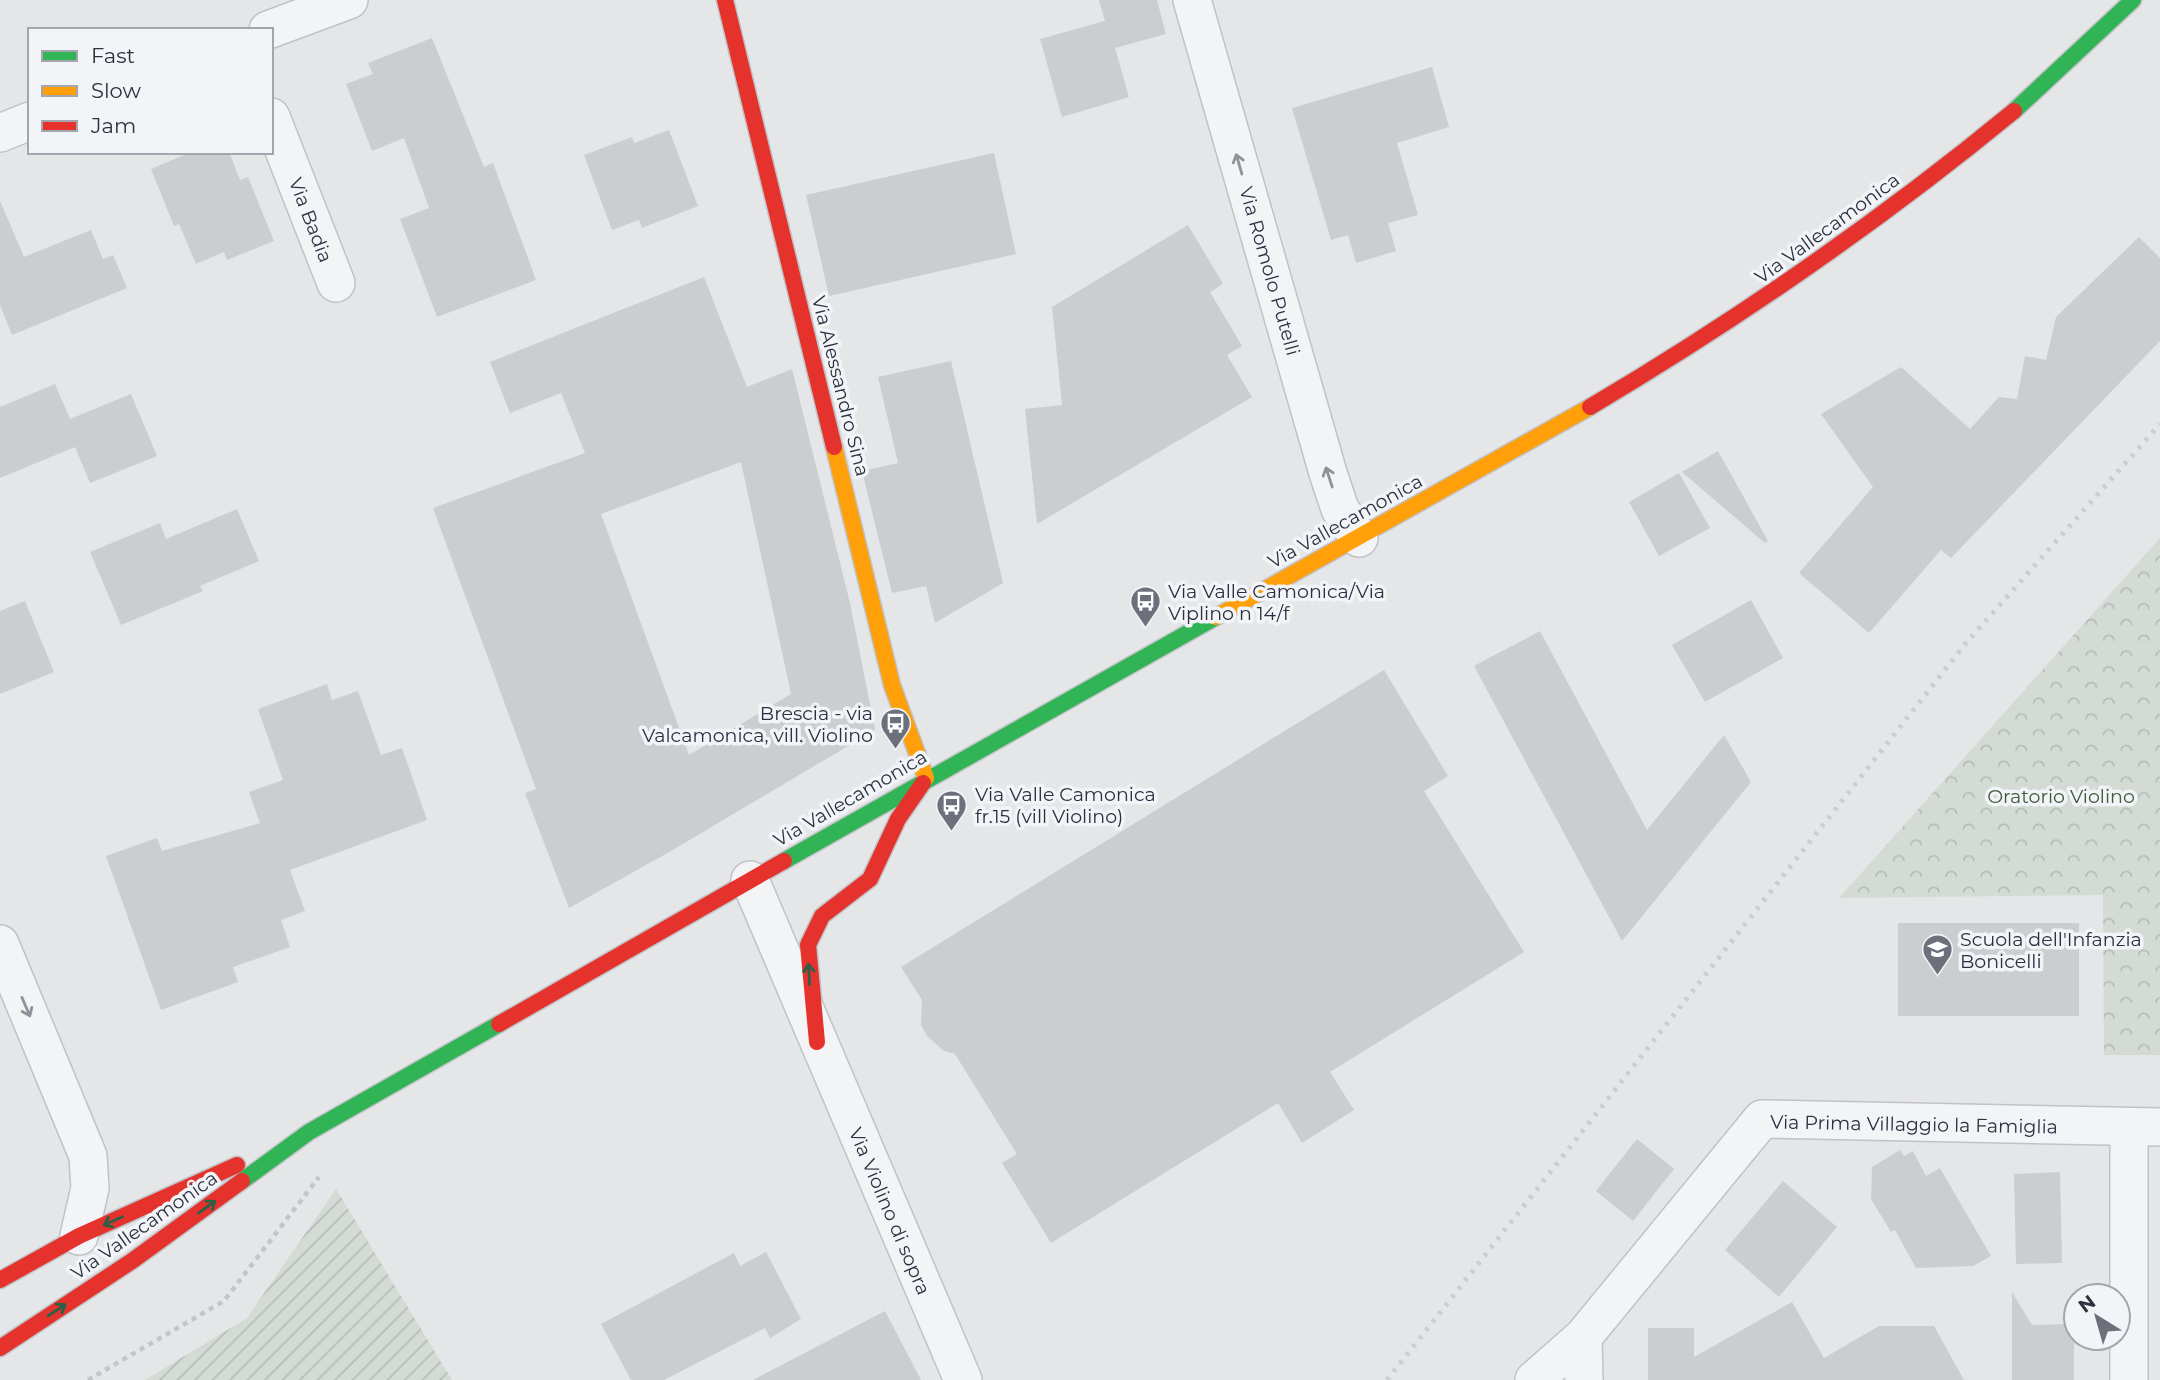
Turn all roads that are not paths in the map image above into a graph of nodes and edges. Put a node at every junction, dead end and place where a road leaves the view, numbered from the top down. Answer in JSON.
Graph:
{"nodes":[{"id":1,"x":256,"y":0,"type":"edge"},
{"id":2,"x":349,"y":0,"type":"edge"},
{"id":3,"x":725,"y":0,"type":"edge"},
{"id":4,"x":1192,"y":0,"type":"edge"},
{"id":5,"x":2133,"y":0,"type":"edge"},
{"id":6,"x":266,"y":28,"type":"edge"},
{"id":7,"x":272,"y":28,"type":"edge"},
{"id":8,"x":28,"y":122,"type":"edge"},
{"id":9,"x":273,"y":122,"type":"edge"},
{"id":10,"x":0,"y":132,"type":"edge"},
{"id":11,"x":336,"y":283,"type":"dead end"},
{"id":12,"x":1359,"y":538,"type":"junction"},
{"id":13,"x":926,"y":778,"type":"junction"},
{"id":14,"x":750,"y":880,"type":"junction"},
{"id":15,"x":0,"y":944,"type":"edge"},
{"id":16,"x":817,"y":1042,"type":"junction"},
{"id":17,"x":2144,"y":1128,"type":"edge"},
{"id":18,"x":309,"y":1132,"type":"junction"},
{"id":19,"x":79,"y":1236,"type":"junction"},
{"id":20,"x":0,"y":1280,"type":"edge"},
{"id":21,"x":1583,"y":1336,"type":"junction"},
{"id":22,"x":0,"y":1348,"type":"edge"},
{"id":23,"x":963,"y":1380,"type":"edge"},
{"id":24,"x":1534,"y":1380,"type":"edge"},
{"id":25,"x":1584,"y":1380,"type":"edge"},
{"id":26,"x":2129,"y":1380,"type":"edge"}],
"edges":[{"from":1,"to":6,"type":"street"},
{"from":2,"to":7,"type":"street"},
{"from":3,"to":13,"type":"main road","name":"Via Alessandro Sina"},
{"from":12,"to":4,"type":"street","name":"Via Romolo Putelli","one_way":true},
{"from":5,"to":12,"type":"main road","name":"Via Vallecamonica"},
{"from":8,"to":10,"type":"street"},
{"from":9,"to":11,"type":"street","name":"Via Badia"},
{"from":12,"to":13,"type":"main road","name":"Via Vallecamonica"},
{"from":13,"to":14,"type":"main road","name":"Via Vallecamonica"},
{"from":16,"to":13,"type":"main road","name":"Via Violino di sopra","one_way":true},
{"from":14,"to":16,"type":"street","name":"Via Violino di sopra"},
{"from":14,"to":18,"type":"main road","name":"Via Vallecamonica"},
{"from":15,"to":19,"type":"street","one_way":true},
{"from":16,"to":23,"type":"street","name":"Via Violino di sopra"},
{"from":17,"to":21,"type":"street","name":"Via Prima Villaggio la Famiglia"},
{"from":17,"to":26,"type":"street"},
{"from":18,"to":19,"type":"main road","name":"Via Vallecamonica","one_way":true},
{"from":22,"to":18,"type":"main road","name":"Via Vallecamonica","one_way":true},
{"from":19,"to":20,"type":"main road","name":"Via Vallecamonica"},
{"from":21,"to":24,"type":"street","name":"Via Prima Villaggio la Famiglia"},
{"from":21,"to":25,"type":"street"}]}
